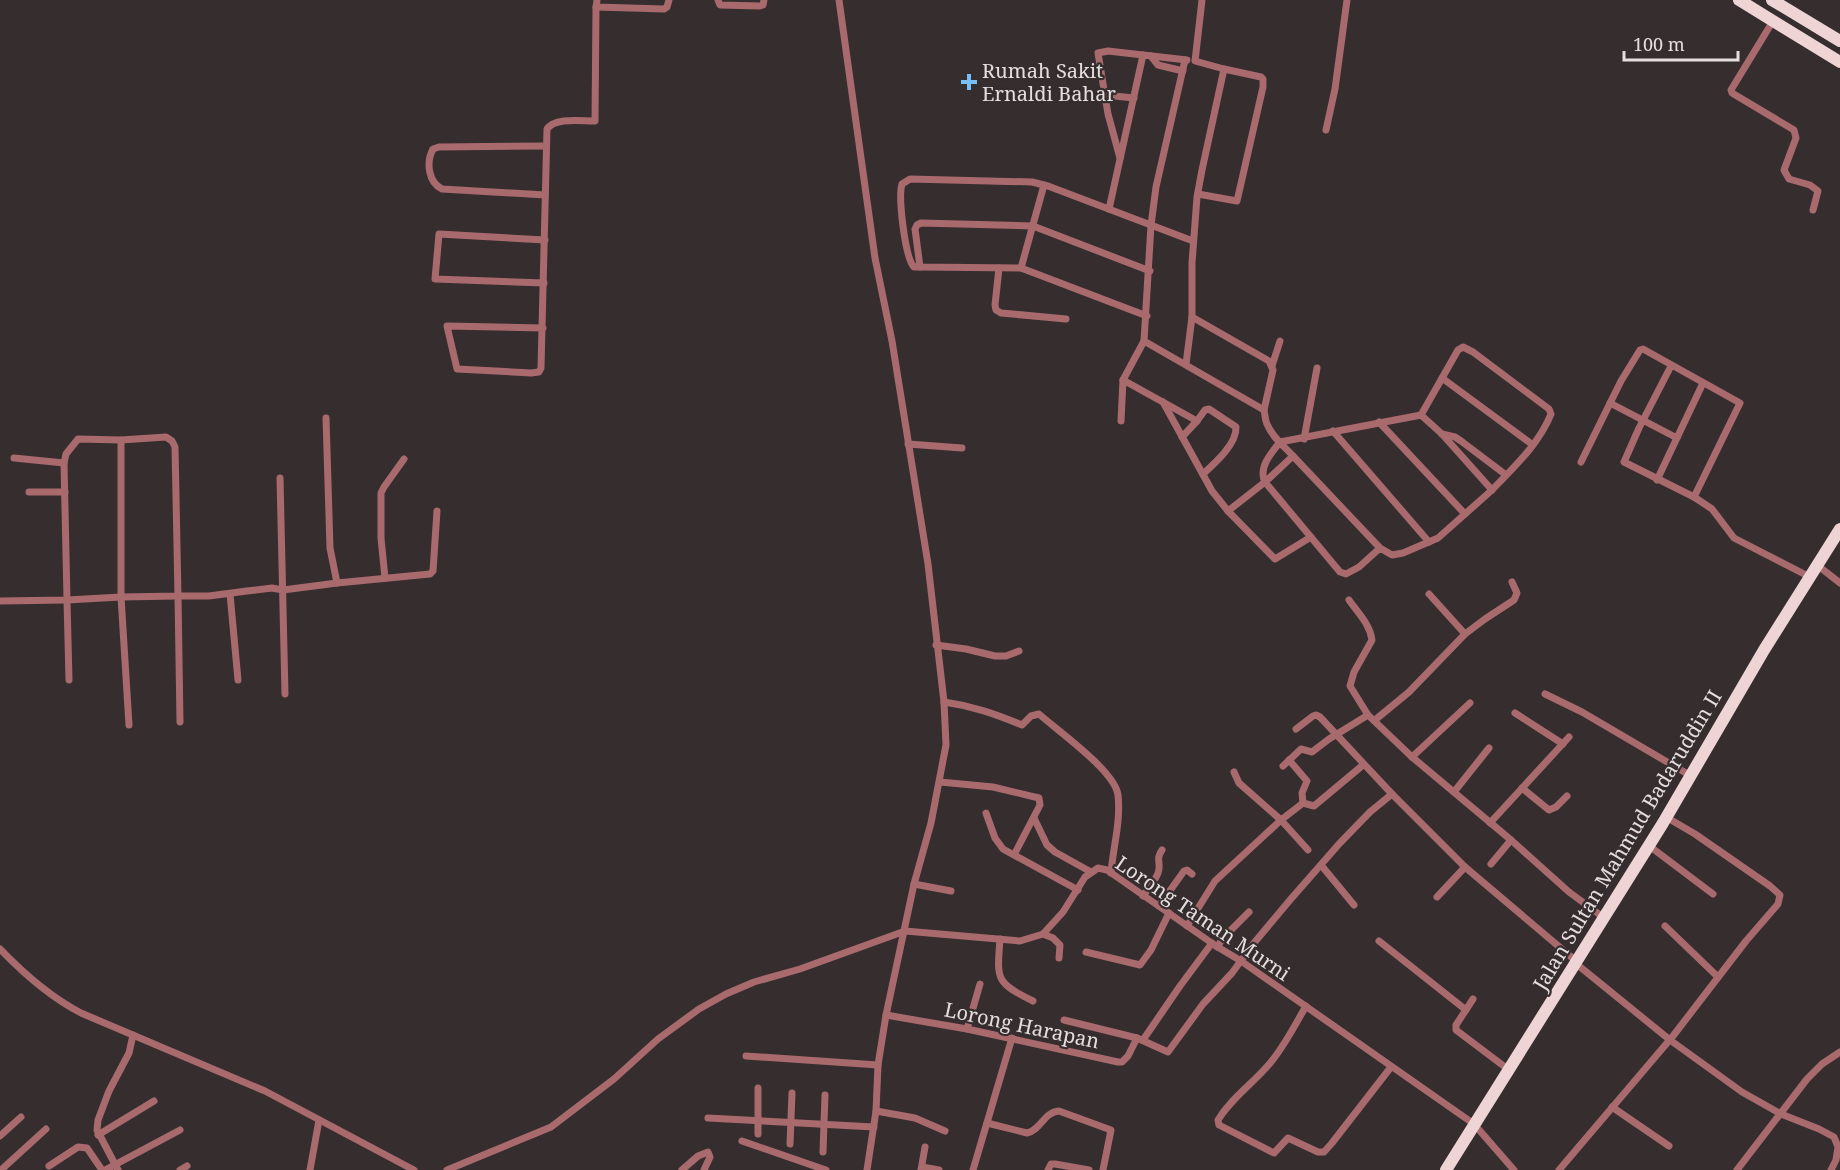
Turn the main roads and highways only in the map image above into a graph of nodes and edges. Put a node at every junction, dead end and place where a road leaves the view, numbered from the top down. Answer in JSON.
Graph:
{"nodes":[{"id":1,"x":1740,"y":0,"type":"edge"},
{"id":2,"x":1772,"y":0,"type":"edge"},
{"id":3,"x":1838,"y":35,"type":"edge"},
{"id":4,"x":1840,"y":62,"type":"edge"},
{"id":5,"x":1840,"y":529,"type":"edge"},
{"id":6,"x":1446,"y":1170,"type":"edge"}],
"edges":[{"from":1,"to":4,"type":"highway"},
{"from":2,"to":3,"type":"highway"},
{"from":5,"to":6,"type":"highway","name":"Jalan Sultan Mahmud Badaruddin II"}]}
